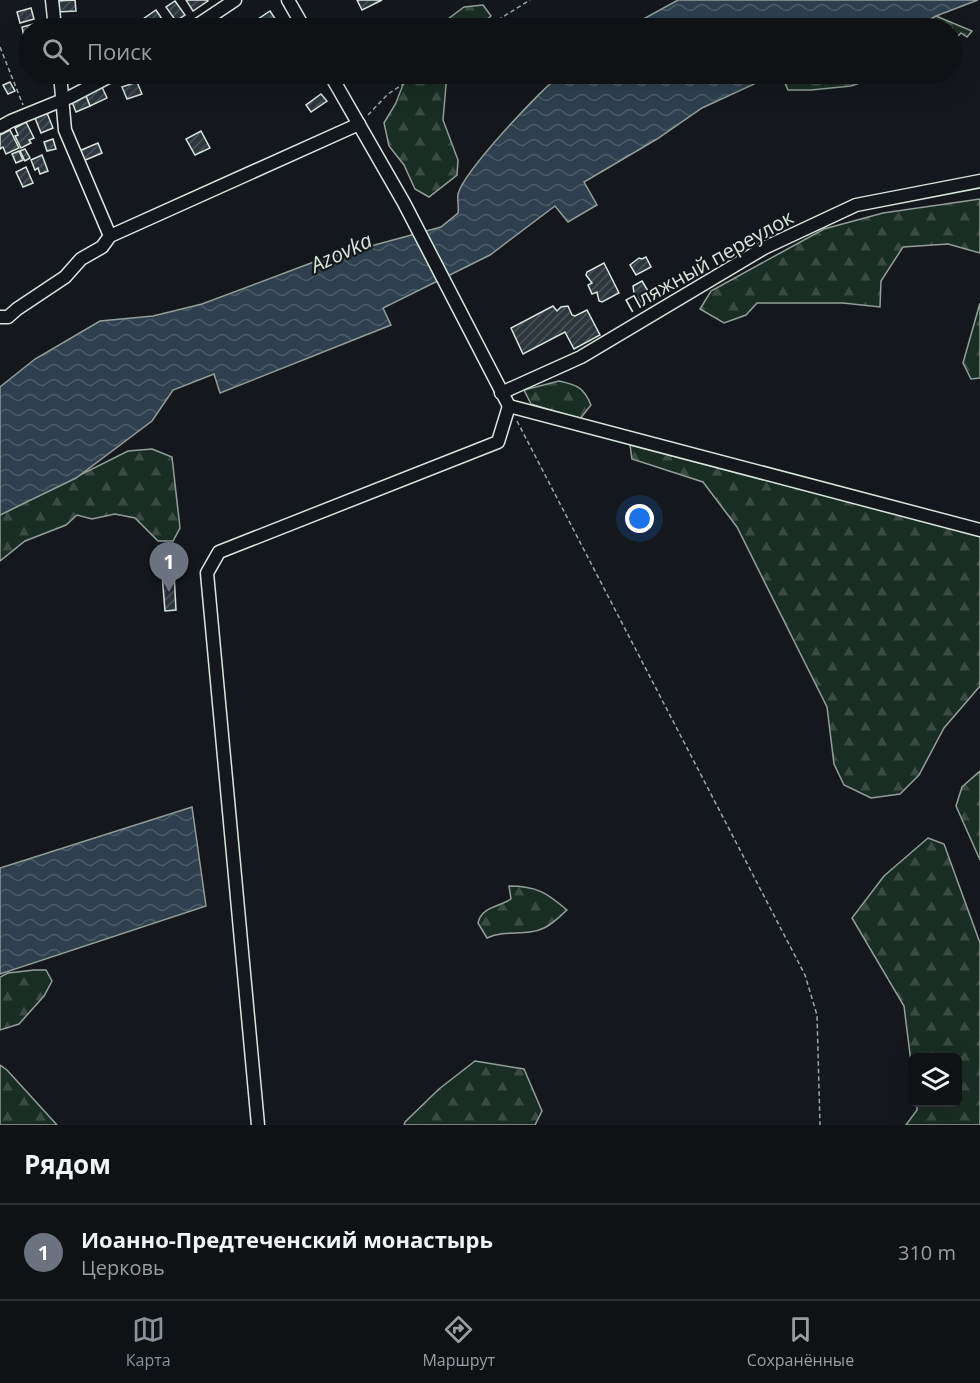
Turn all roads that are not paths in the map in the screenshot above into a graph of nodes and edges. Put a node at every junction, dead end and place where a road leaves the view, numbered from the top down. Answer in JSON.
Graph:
{"nodes":[{"id":1,"x":52,"y":0,"type":"edge"},
{"id":2,"x":235,"y":0,"type":"edge"},
{"id":3,"x":288,"y":0,"type":"edge"},
{"id":4,"x":54,"y":18,"type":"edge"},
{"id":5,"x":208,"y":18,"type":"edge"},
{"id":6,"x":298,"y":18,"type":"edge"},
{"id":7,"x":61,"y":84,"type":"edge"},
{"id":8,"x":94,"y":84,"type":"edge"},
{"id":9,"x":336,"y":84,"type":"edge"},
{"id":10,"x":62,"y":100,"type":"junction"},
{"id":11,"x":359,"y":124,"type":"junction"},
{"id":12,"x":0,"y":127,"type":"edge"},
{"id":13,"x":980,"y":181,"type":"edge"},
{"id":14,"x":110,"y":236,"type":"junction"},
{"id":15,"x":0,"y":317,"type":"edge"},
{"id":16,"x":501,"y":393,"type":"junction"},
{"id":17,"x":509,"y":406,"type":"junction"},
{"id":18,"x":980,"y":530,"type":"edge"},
{"id":19,"x":258,"y":1125,"type":"edge"}],
"edges":[{"from":1,"to":4,"type":"street"},
{"from":2,"to":5,"type":"street"},
{"from":3,"to":6,"type":"street"},
{"from":7,"to":10,"type":"street"},
{"from":8,"to":10,"type":"street"},
{"from":9,"to":11,"type":"street"},
{"from":10,"to":12,"type":"street"},
{"from":10,"to":14,"type":"street"},
{"from":11,"to":14,"type":"street"},
{"from":11,"to":16,"type":"street"},
{"from":13,"to":16,"type":"street","name":"Пляжный переулок"},
{"from":14,"to":15,"type":"street"},
{"from":16,"to":17,"type":"street"},
{"from":17,"to":18,"type":"street"},
{"from":17,"to":19,"type":"street"}]}
